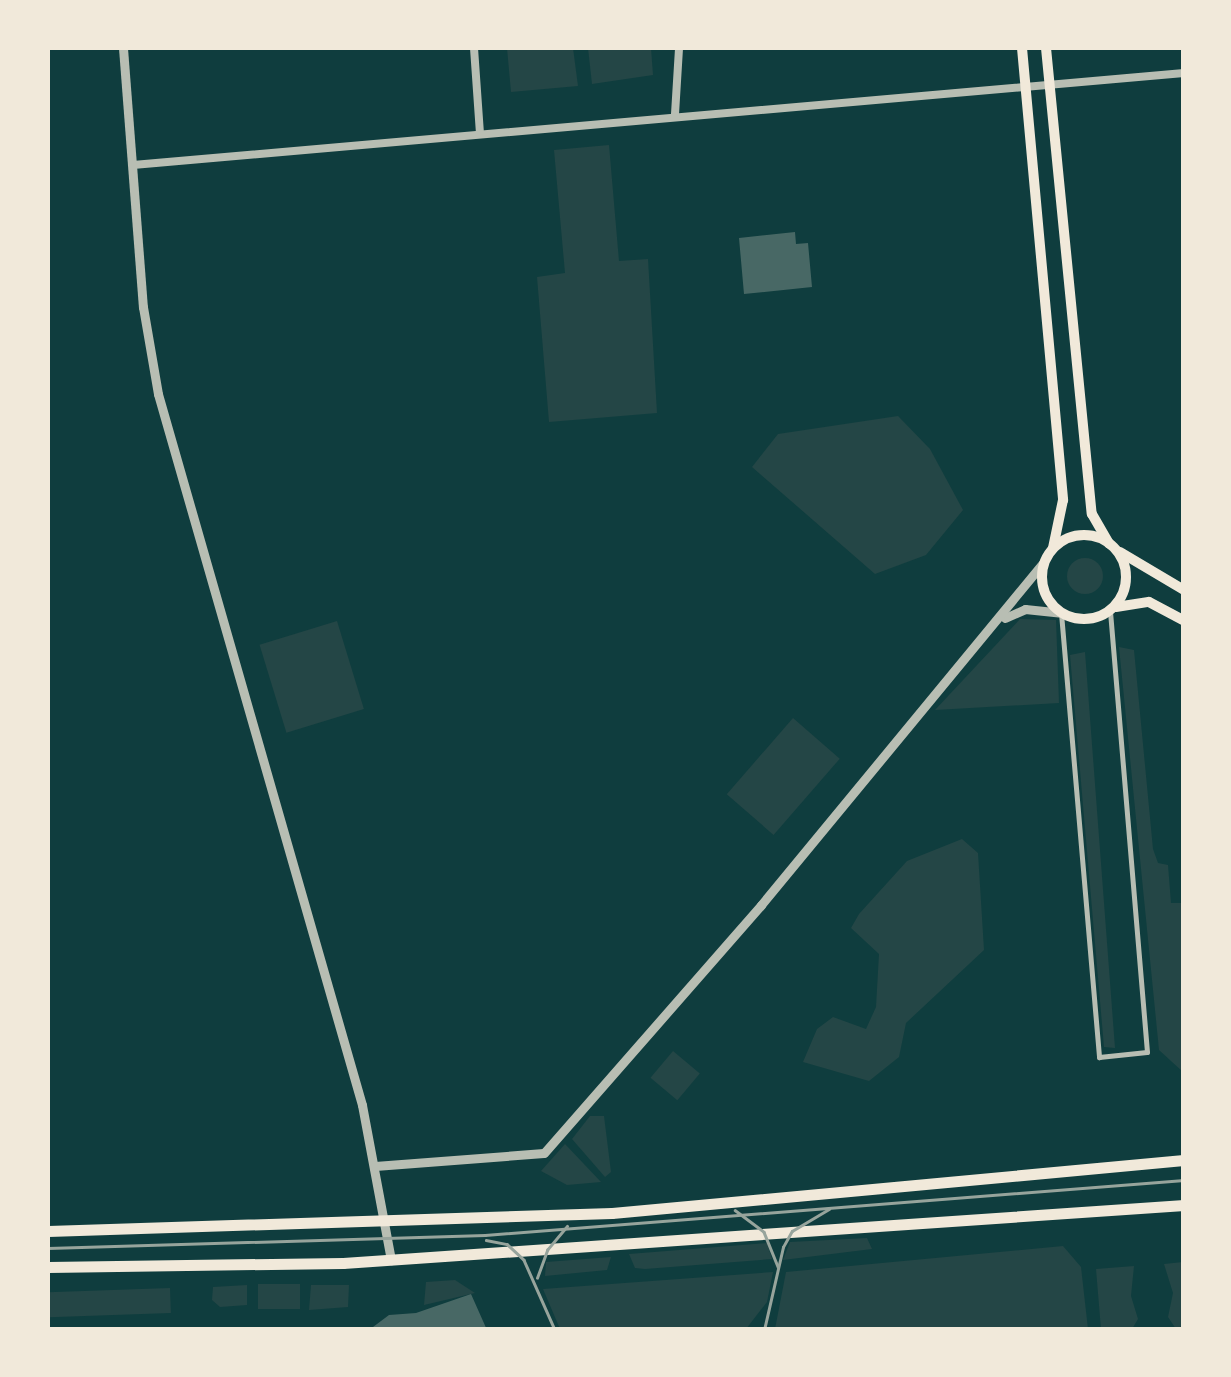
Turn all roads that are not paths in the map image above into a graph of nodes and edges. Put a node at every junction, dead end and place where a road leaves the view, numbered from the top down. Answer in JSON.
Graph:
{"nodes":[{"id":1,"x":122,"y":48,"type":"edge"},
{"id":2,"x":474,"y":48,"type":"edge"},
{"id":3,"x":680,"y":48,"type":"edge"},
{"id":4,"x":1022,"y":48,"type":"edge"},
{"id":5,"x":1046,"y":48,"type":"edge"},
{"id":6,"x":1184,"y":72,"type":"edge"},
{"id":7,"x":1048,"y":84,"type":"junction"},
{"id":8,"x":1025,"y":86,"type":"junction"},
{"id":9,"x":675,"y":114,"type":"junction"},
{"id":10,"x":480,"y":134,"type":"junction"},
{"id":11,"x":132,"y":165,"type":"junction"},
{"id":12,"x":1072,"y":328,"type":"junction"},
{"id":13,"x":1048,"y":329,"type":"junction"},
{"id":14,"x":1112,"y":546,"type":"junction"},
{"id":15,"x":1053,"y":548,"type":"junction"},
{"id":16,"x":1044,"y":562,"type":"junction"},
{"id":17,"x":1184,"y":590,"type":"edge"},
{"id":18,"x":1110,"y":610,"type":"junction"},
{"id":19,"x":1061,"y":612,"type":"junction"},
{"id":20,"x":1002,"y":619,"type":"junction"},
{"id":21,"x":1184,"y":621,"type":"edge"},
{"id":22,"x":1184,"y":1160,"type":"edge"},
{"id":23,"x":375,"y":1166,"type":"junction"},
{"id":24,"x":1184,"y":1205,"type":"edge"},
{"id":25,"x":383,"y":1223,"type":"junction"},
{"id":26,"x":48,"y":1231,"type":"edge"},
{"id":27,"x":391,"y":1260,"type":"junction"},
{"id":28,"x":48,"y":1268,"type":"edge"}],
"edges":[{"from":1,"to":11,"type":"street"},
{"from":2,"to":10,"type":"street"},
{"from":3,"to":9,"type":"street"},
{"from":4,"to":8,"type":"main road"},
{"from":5,"to":7,"type":"main road"},
{"from":6,"to":7,"type":"street"},
{"from":7,"to":8,"type":"street"},
{"from":7,"to":12,"type":"main road"},
{"from":8,"to":9,"type":"street"},
{"from":8,"to":13,"type":"main road"},
{"from":9,"to":10,"type":"street"},
{"from":10,"to":11,"type":"street"},
{"from":11,"to":23,"type":"street"},
{"from":12,"to":13,"type":"main road"},
{"from":12,"to":14,"type":"main road"},
{"from":13,"to":15,"type":"main road"},
{"from":14,"to":15,"type":"main road"},
{"from":14,"to":17,"type":"main road"},
{"from":14,"to":18,"type":"main road"},
{"from":15,"to":16,"type":"main road"},
{"from":16,"to":19,"type":"main road"},
{"from":16,"to":20,"type":"street"},
{"from":18,"to":19,"type":"main road"},
{"from":18,"to":19,"type":"street"},
{"from":18,"to":21,"type":"main road"},
{"from":19,"to":20,"type":"street"},
{"from":20,"to":23,"type":"street"},
{"from":22,"to":25,"type":"main road"},
{"from":23,"to":25,"type":"street"},
{"from":24,"to":27,"type":"main road"},
{"from":25,"to":26,"type":"main road"},
{"from":25,"to":27,"type":"street"},
{"from":27,"to":28,"type":"main road"}]}
